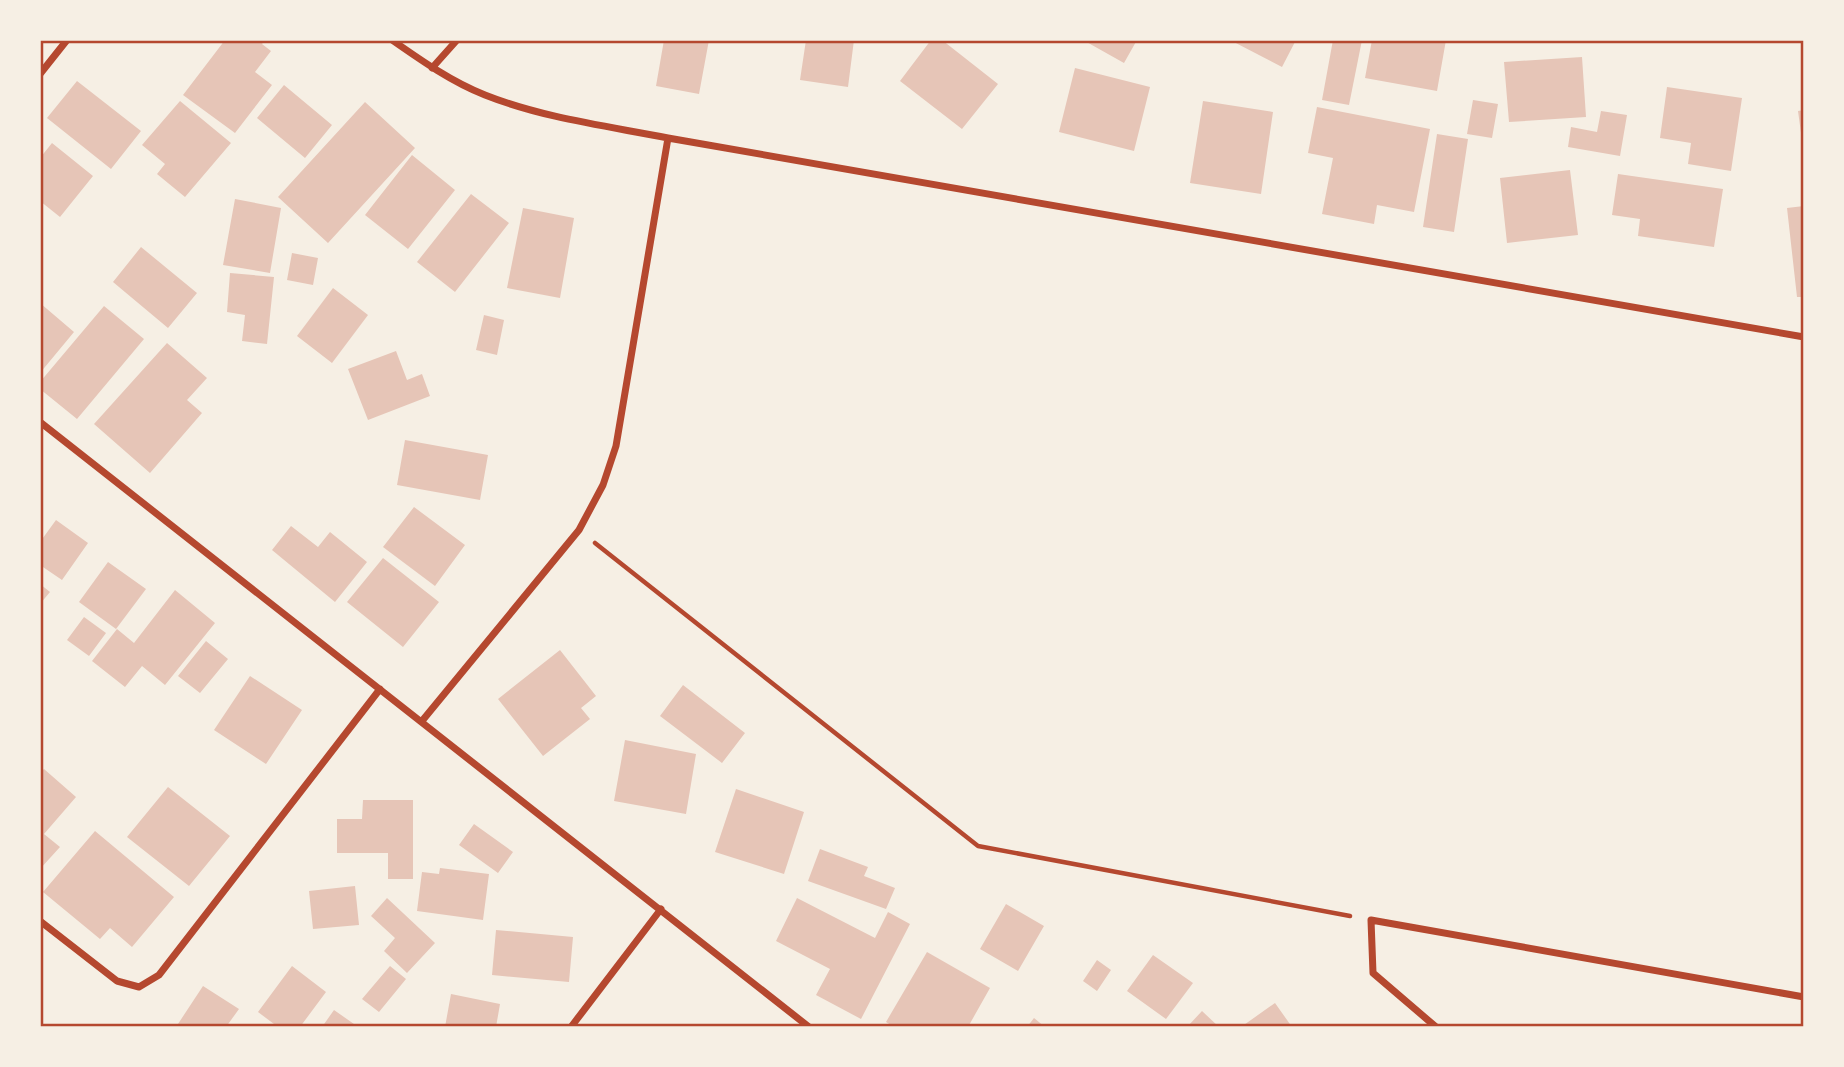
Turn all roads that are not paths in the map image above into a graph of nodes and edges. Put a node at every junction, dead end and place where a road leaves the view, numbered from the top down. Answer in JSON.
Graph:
{"nodes":[{"id":1,"x":67,"y":40,"type":"edge"},
{"id":2,"x":393,"y":40,"type":"edge"},
{"id":3,"x":457,"y":40,"type":"edge"},
{"id":4,"x":432,"y":68,"type":"junction"},
{"id":5,"x":40,"y":74,"type":"edge"},
{"id":6,"x":668,"y":138,"type":"junction"},
{"id":7,"x":1804,"y":337,"type":"edge"},
{"id":8,"x":40,"y":422,"type":"edge"},
{"id":9,"x":380,"y":689,"type":"junction"},
{"id":10,"x":422,"y":721,"type":"junction"},
{"id":11,"x":661,"y":909,"type":"junction"},
{"id":12,"x":40,"y":921,"type":"edge"},
{"id":13,"x":1804,"y":997,"type":"edge"},
{"id":14,"x":571,"y":1027,"type":"edge"},
{"id":15,"x":809,"y":1027,"type":"edge"},
{"id":16,"x":1436,"y":1027,"type":"edge"}],
"edges":[{"from":1,"to":5,"type":"street"},
{"from":2,"to":4,"type":"street"},
{"from":3,"to":4,"type":"street"},
{"from":4,"to":6,"type":"street"},
{"from":6,"to":7,"type":"street"},
{"from":6,"to":10,"type":"street"},
{"from":8,"to":9,"type":"street"},
{"from":9,"to":10,"type":"street"},
{"from":9,"to":12,"type":"street"},
{"from":10,"to":11,"type":"street"},
{"from":11,"to":14,"type":"street"},
{"from":11,"to":15,"type":"street"},
{"from":13,"to":16,"type":"street"}]}
